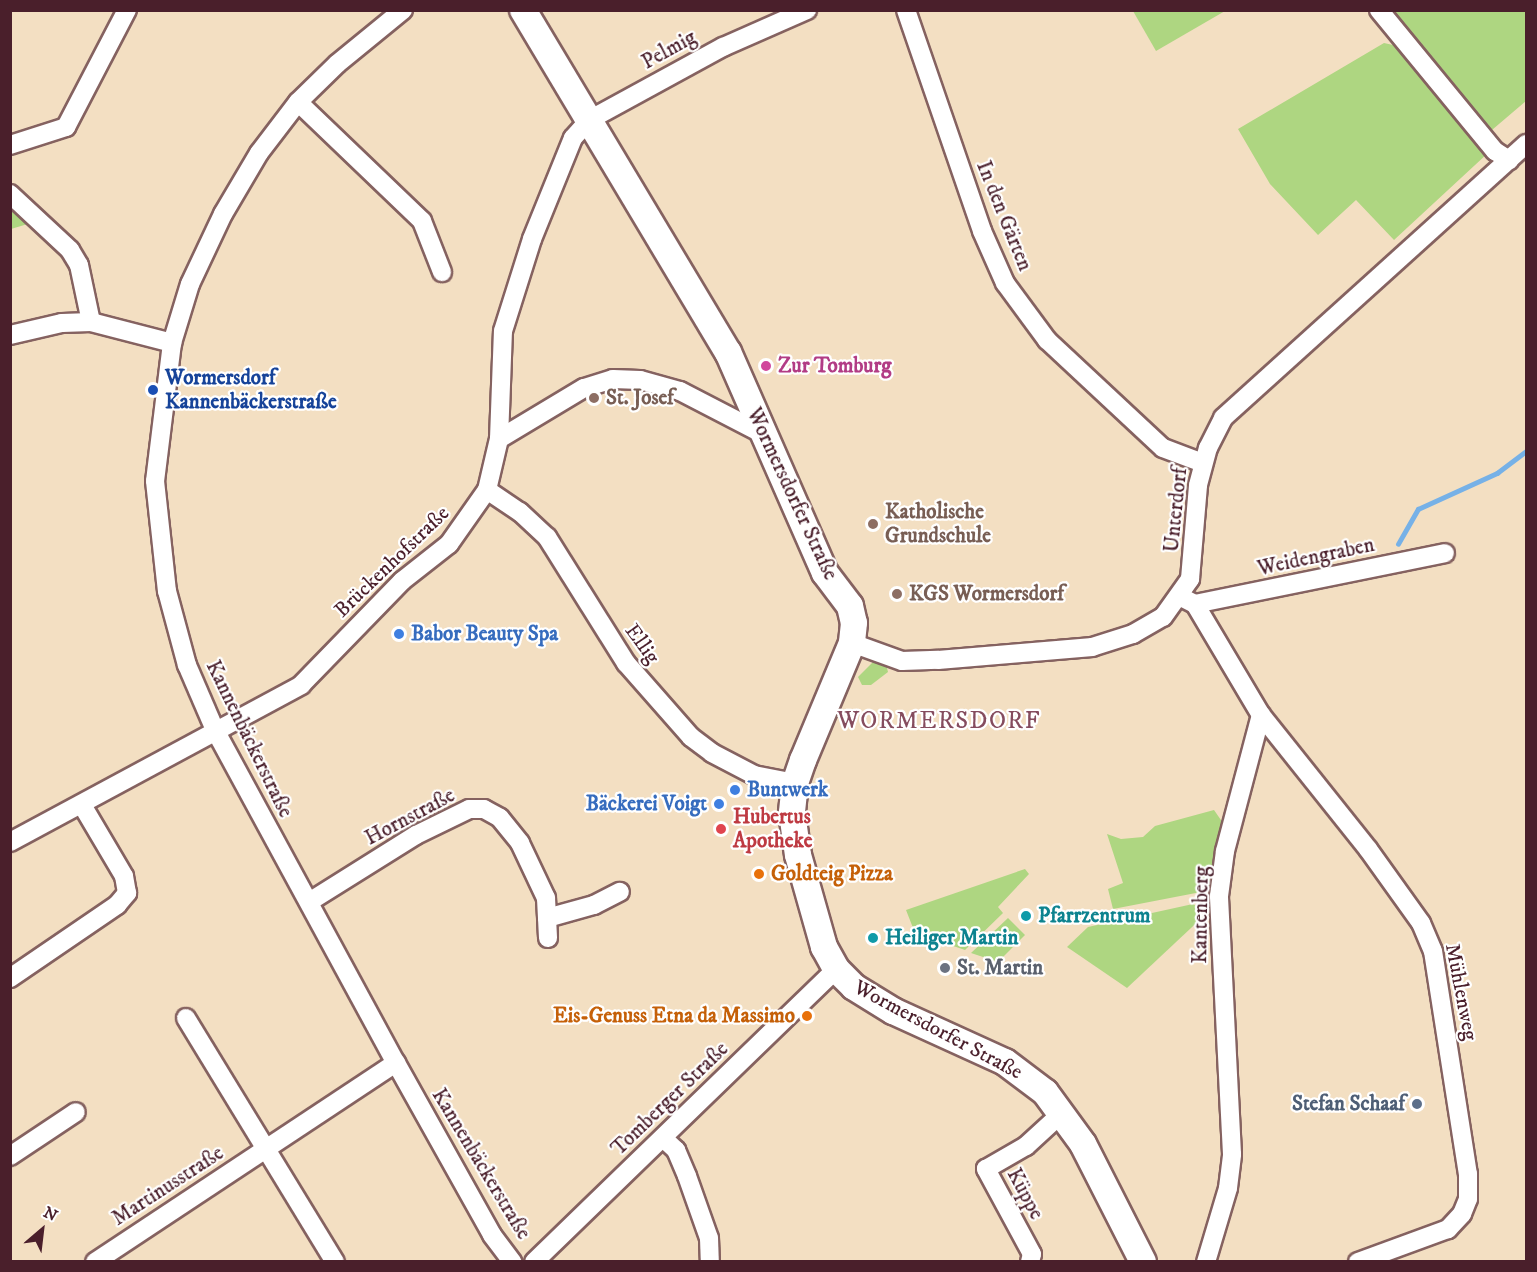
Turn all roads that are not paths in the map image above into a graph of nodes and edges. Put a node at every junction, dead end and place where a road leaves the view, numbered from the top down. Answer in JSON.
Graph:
{"nodes":[{"id":1,"x":127,"y":10,"type":"edge"},
{"id":2,"x":403,"y":10,"type":"edge"},
{"id":3,"x":523,"y":10,"type":"edge"},
{"id":4,"x":807,"y":10,"type":"edge"},
{"id":5,"x":906,"y":10,"type":"edge"},
{"id":6,"x":1379,"y":10,"type":"edge"},
{"id":7,"x":298,"y":102,"type":"junction"},
{"id":8,"x":589,"y":120,"type":"junction"},
{"id":9,"x":1527,"y":144,"type":"edge"},
{"id":10,"x":10,"y":145,"type":"edge"},
{"id":11,"x":1509,"y":160,"type":"junction"},
{"id":12,"x":10,"y":194,"type":"edge"},
{"id":13,"x":442,"y":272,"type":"dead end"},
{"id":14,"x":91,"y":322,"type":"junction"},
{"id":15,"x":10,"y":335,"type":"edge"},
{"id":16,"x":172,"y":343,"type":"junction"},
{"id":17,"x":763,"y":434,"type":"junction"},
{"id":18,"x":500,"y":440,"type":"junction"},
{"id":19,"x":1203,"y":463,"type":"junction"},
{"id":20,"x":487,"y":490,"type":"junction"},
{"id":21,"x":1445,"y":553,"type":"dead end"},
{"id":22,"x":1188,"y":600,"type":"junction"},
{"id":23,"x":852,"y":643,"type":"junction"},
{"id":24,"x":1261,"y":715,"type":"junction"},
{"id":25,"x":215,"y":729,"type":"junction"},
{"id":26,"x":795,"y":783,"type":"junction"},
{"id":27,"x":82,"y":805,"type":"junction"},
{"id":28,"x":10,"y":842,"type":"edge"},
{"id":29,"x":620,"y":892,"type":"dead end"},
{"id":30,"x":309,"y":902,"type":"junction"},
{"id":31,"x":547,"y":918,"type":"junction"},
{"id":32,"x":548,"y":938,"type":"dead end"},
{"id":33,"x":836,"y":969,"type":"junction"},
{"id":34,"x":10,"y":978,"type":"edge"},
{"id":35,"x":186,"y":1018,"type":"dead end"},
{"id":36,"x":396,"y":1063,"type":"junction"},
{"id":37,"x":76,"y":1112,"type":"dead end"},
{"id":38,"x":1062,"y":1113,"type":"junction"},
{"id":39,"x":663,"y":1138,"type":"junction"},
{"id":40,"x":266,"y":1149,"type":"junction"},
{"id":41,"x":10,"y":1156,"type":"edge"},
{"id":42,"x":95,"y":1262,"type":"edge"},
{"id":43,"x":335,"y":1262,"type":"edge"},
{"id":44,"x":512,"y":1262,"type":"edge"},
{"id":45,"x":534,"y":1262,"type":"edge"},
{"id":46,"x":710,"y":1262,"type":"edge"},
{"id":47,"x":1030,"y":1262,"type":"edge"},
{"id":48,"x":1143,"y":1262,"type":"edge"},
{"id":49,"x":1206,"y":1262,"type":"edge"},
{"id":50,"x":1358,"y":1262,"type":"edge"}],
"edges":[{"from":1,"to":10,"type":"street"},
{"from":2,"to":7,"type":"street","name":"Kannenbäckerstraße"},
{"from":3,"to":8,"type":"main road","name":"Wormersdorfer Straße"},
{"from":4,"to":8,"type":"street","name":"Pelmig"},
{"from":5,"to":19,"type":"street","name":"In den Gärten"},
{"from":6,"to":11,"type":"street"},
{"from":7,"to":13,"type":"street"},
{"from":7,"to":16,"type":"street","name":"Kannenbäckerstraße"},
{"from":8,"to":17,"type":"main road","name":"Wormersdorfer Straße"},
{"from":8,"to":18,"type":"street","name":"Brückenhofstraße"},
{"from":9,"to":11,"type":"street","name":"Unterdorf"},
{"from":11,"to":19,"type":"street","name":"Unterdorf"},
{"from":12,"to":14,"type":"street"},
{"from":14,"to":15,"type":"street"},
{"from":14,"to":16,"type":"street"},
{"from":16,"to":25,"type":"street","name":"Kannenbäckerstraße"},
{"from":17,"to":18,"type":"street"},
{"from":17,"to":23,"type":"main road","name":"Wormersdorfer Straße"},
{"from":18,"to":20,"type":"street","name":"Brückenhofstraße"},
{"from":19,"to":22,"type":"street","name":"Unterdorf"},
{"from":20,"to":25,"type":"street","name":"Brückenhofstraße"},
{"from":20,"to":26,"type":"street","name":"Ellig"},
{"from":21,"to":22,"type":"street","name":"Weidengraben"},
{"from":22,"to":23,"type":"street","name":"Unterdorf"},
{"from":22,"to":24,"type":"street"},
{"from":23,"to":26,"type":"main road","name":"Wormersdorfer Straße"},
{"from":24,"to":49,"type":"street","name":"Kantenberg"},
{"from":24,"to":50,"type":"street","name":"Mühlenweg"},
{"from":25,"to":27,"type":"street","name":"Brückenhofstraße"},
{"from":25,"to":30,"type":"street","name":"Kannenbäckerstraße"},
{"from":26,"to":33,"type":"main road","name":"Wormersdorfer Straße"},
{"from":27,"to":28,"type":"street","name":"Brückenhofstraße"},
{"from":27,"to":34,"type":"street"},
{"from":29,"to":31,"type":"street"},
{"from":30,"to":31,"type":"street","name":"Hornstraße"},
{"from":30,"to":36,"type":"street","name":"Kannenbäckerstraße"},
{"from":31,"to":32,"type":"street","name":"Hornstraße"},
{"from":33,"to":38,"type":"main road","name":"Wormersdorfer Straße"},
{"from":33,"to":39,"type":"street","name":"Tomberger Straße"},
{"from":35,"to":40,"type":"street"},
{"from":36,"to":40,"type":"street","name":"Martinusstraße"},
{"from":36,"to":44,"type":"street","name":"Kannenbäckerstraße"},
{"from":37,"to":41,"type":"street"},
{"from":38,"to":47,"type":"street","name":"Küppe"},
{"from":38,"to":48,"type":"main road","name":"Wormersdorfer Straße"},
{"from":39,"to":45,"type":"street","name":"Tomberger Straße"},
{"from":39,"to":46,"type":"street"},
{"from":40,"to":42,"type":"street","name":"Martinusstraße"},
{"from":40,"to":43,"type":"street"}]}
